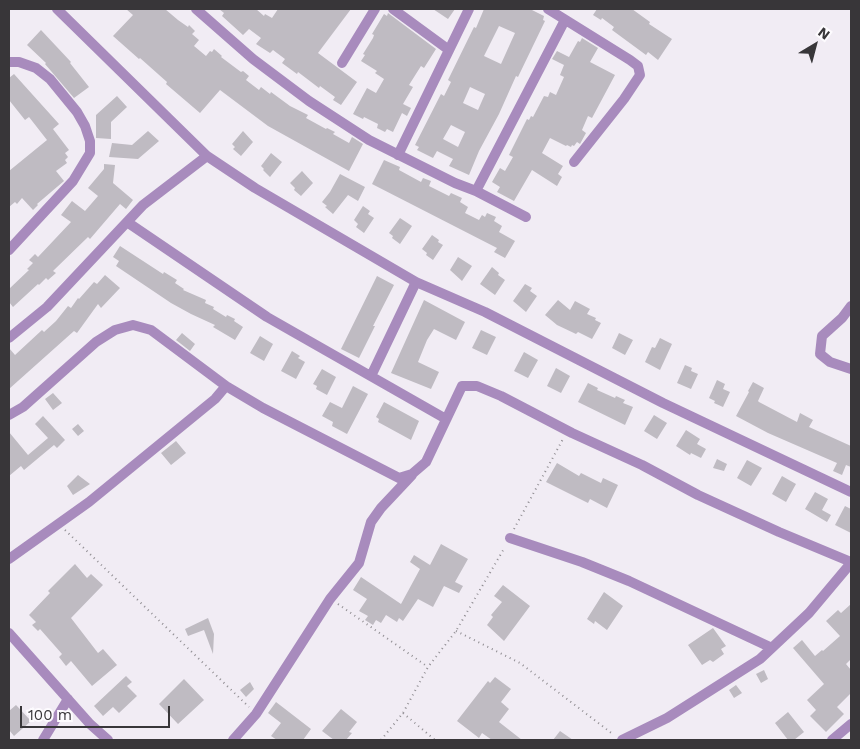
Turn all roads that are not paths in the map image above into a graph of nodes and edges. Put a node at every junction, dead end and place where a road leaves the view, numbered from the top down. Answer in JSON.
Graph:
{"nodes":[{"id":1,"x":57,"y":9,"type":"edge"},
{"id":2,"x":196,"y":9,"type":"edge"},
{"id":3,"x":375,"y":9,"type":"edge"},
{"id":4,"x":393,"y":9,"type":"edge"},
{"id":5,"x":469,"y":9,"type":"edge"},
{"id":6,"x":548,"y":9,"type":"edge"},
{"id":7,"x":565,"y":20,"type":"junction"},
{"id":8,"x":449,"y":50,"type":"junction"},
{"id":9,"x":9,"y":62,"type":"edge"},
{"id":10,"x":342,"y":63,"type":"dead end"},
{"id":11,"x":398,"y":155,"type":"junction"},
{"id":12,"x":207,"y":156,"type":"junction"},
{"id":13,"x":574,"y":162,"type":"dead end"},
{"id":14,"x":476,"y":191,"type":"junction"},
{"id":15,"x":526,"y":217,"type":"dead end"},
{"id":16,"x":126,"y":222,"type":"junction"},
{"id":17,"x":11,"y":244,"type":"edge"},
{"id":18,"x":416,"y":282,"type":"junction"},
{"id":19,"x":851,"y":306,"type":"edge"},
{"id":20,"x":9,"y":338,"type":"edge"},
{"id":21,"x":851,"y":370,"type":"edge"},
{"id":22,"x":371,"y":376,"type":"junction"},
{"id":23,"x":226,"y":386,"type":"junction"},
{"id":24,"x":9,"y":415,"type":"edge"},
{"id":25,"x":446,"y":419,"type":"junction"},
{"id":26,"x":412,"y":474,"type":"junction"},
{"id":27,"x":851,"y":492,"type":"edge"},
{"id":28,"x":510,"y":538,"type":"road end"},
{"id":29,"x":9,"y":559,"type":"edge"},
{"id":30,"x":851,"y":563,"type":"edge"},
{"id":31,"x":9,"y":633,"type":"edge"},
{"id":32,"x":772,"y":648,"type":"junction"},
{"id":33,"x":68,"y":700,"type":"junction"},
{"id":34,"x":851,"y":724,"type":"edge"},
{"id":35,"x":618,"y":737,"type":"edge"},
{"id":36,"x":43,"y":740,"type":"edge"},
{"id":37,"x":108,"y":740,"type":"edge"},
{"id":38,"x":233,"y":740,"type":"edge"},
{"id":39,"x":832,"y":740,"type":"edge"}],
"edges":[{"from":1,"to":12,"type":"street"},
{"from":2,"to":11,"type":"street"},
{"from":3,"to":10,"type":"street"},
{"from":4,"to":8,"type":"street"},
{"from":5,"to":8,"type":"street"},
{"from":6,"to":7,"type":"street"},
{"from":7,"to":13,"type":"street"},
{"from":7,"to":14,"type":"street"},
{"from":8,"to":11,"type":"street"},
{"from":9,"to":17,"type":"street"},
{"from":11,"to":14,"type":"street"},
{"from":12,"to":16,"type":"street"},
{"from":12,"to":18,"type":"street"},
{"from":14,"to":15,"type":"street"},
{"from":16,"to":20,"type":"street"},
{"from":16,"to":22,"type":"street"},
{"from":18,"to":22,"type":"street"},
{"from":18,"to":27,"type":"street"},
{"from":19,"to":21,"type":"street"},
{"from":22,"to":25,"type":"street"},
{"from":23,"to":24,"type":"street"},
{"from":23,"to":26,"type":"street"},
{"from":23,"to":29,"type":"street"},
{"from":25,"to":26,"type":"street"},
{"from":25,"to":30,"type":"street"},
{"from":26,"to":38,"type":"street"},
{"from":28,"to":32,"type":"street"},
{"from":30,"to":32,"type":"street"},
{"from":31,"to":33,"type":"street"},
{"from":32,"to":35,"type":"street"},
{"from":33,"to":36,"type":"street"},
{"from":33,"to":37,"type":"street"},
{"from":34,"to":39,"type":"street"}]}
